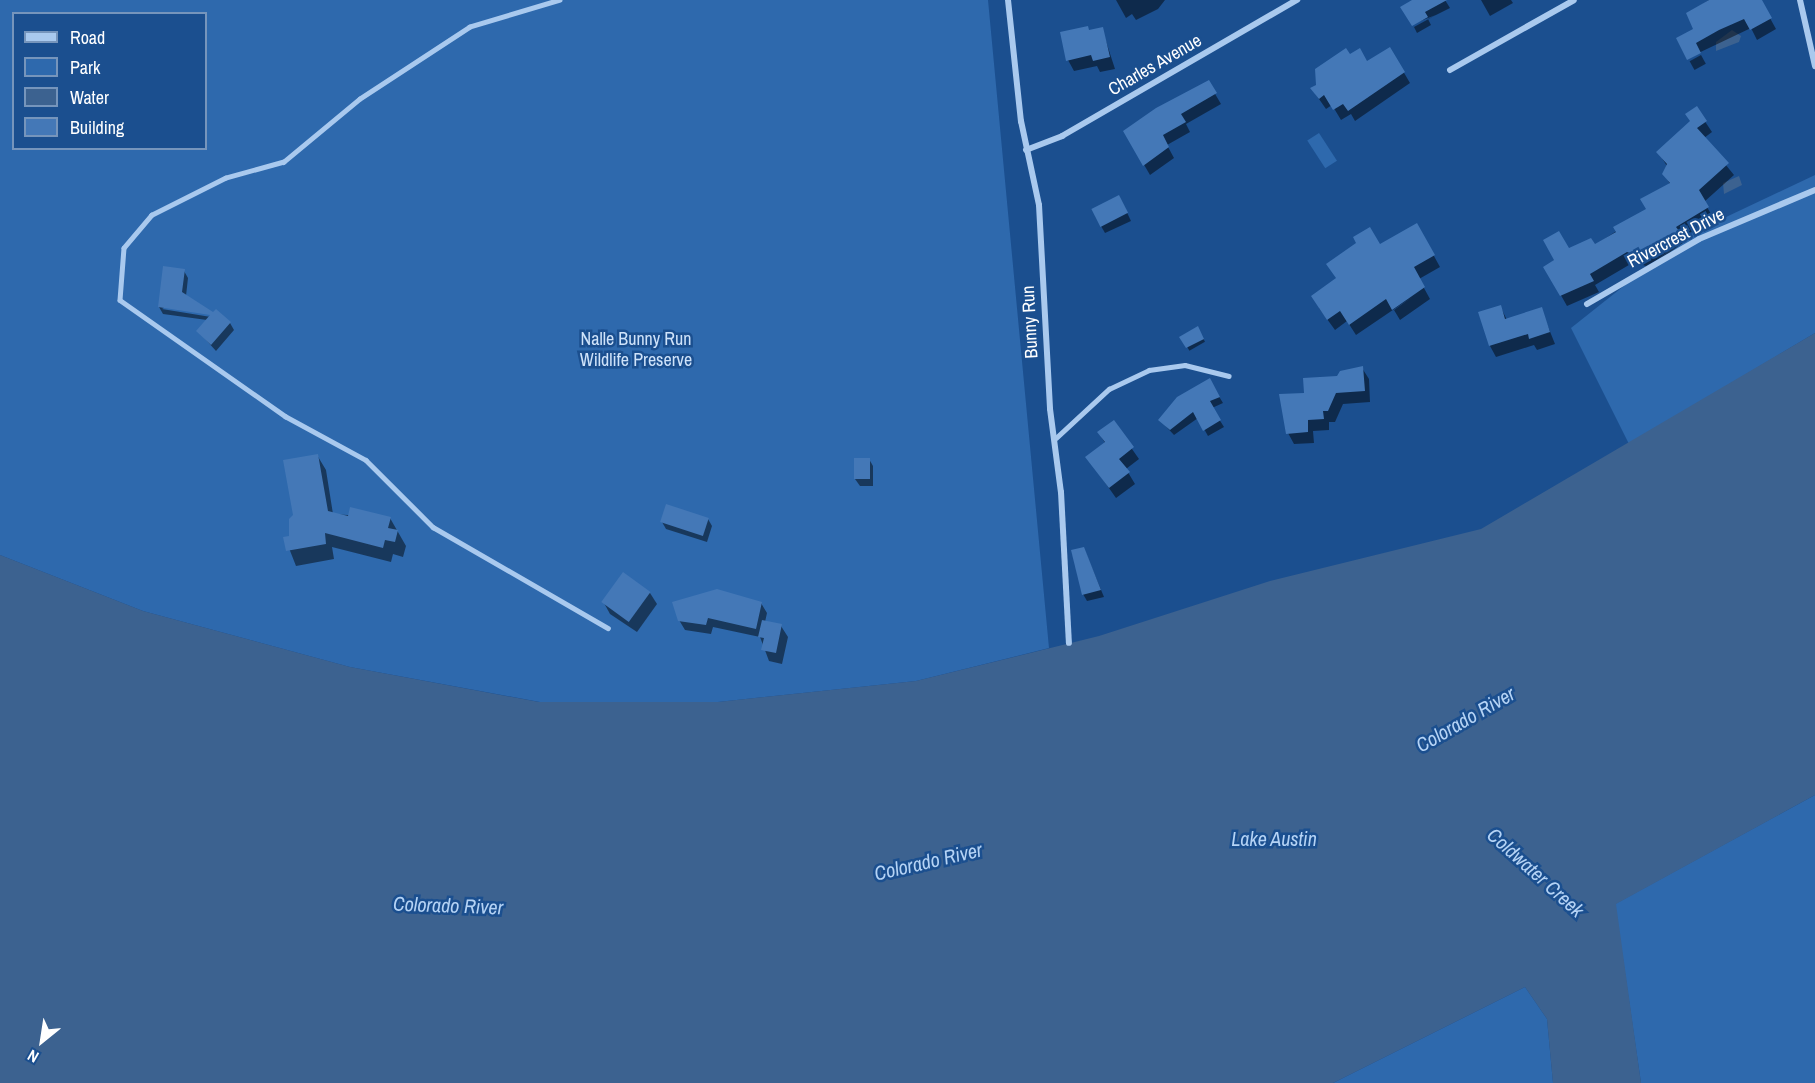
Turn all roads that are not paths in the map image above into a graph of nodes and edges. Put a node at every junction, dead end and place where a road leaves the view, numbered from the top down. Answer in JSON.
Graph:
{"nodes":[{"id":1,"x":560,"y":0,"type":"edge"},
{"id":2,"x":1008,"y":0,"type":"edge"},
{"id":3,"x":1297,"y":0,"type":"edge"},
{"id":4,"x":1574,"y":0,"type":"edge"},
{"id":5,"x":1800,"y":0,"type":"edge"},
{"id":6,"x":1815,"y":66,"type":"edge"},
{"id":7,"x":1450,"y":70,"type":"dead end"},
{"id":8,"x":1026,"y":150,"type":"junction"},
{"id":9,"x":1815,"y":190,"type":"edge"},
{"id":10,"x":1587,"y":304,"type":"dead end"},
{"id":11,"x":1228,"y":376,"type":"dead end"},
{"id":12,"x":1056,"y":438,"type":"junction"},
{"id":13,"x":608,"y":628,"type":"dead end"},
{"id":14,"x":1069,"y":643,"type":"dead end"}],
"edges":[{"from":1,"to":13,"type":"lane"},
{"from":2,"to":8,"type":"street","name":"Bunny Run"},
{"from":3,"to":8,"type":"street","name":"Charles Avenue"},
{"from":4,"to":7,"type":"street"},
{"from":5,"to":6,"type":"street"},
{"from":8,"to":12,"type":"street","name":"Bunny Run"},
{"from":9,"to":10,"type":"street","name":"Rivercrest Drive"},
{"from":11,"to":12,"type":"lane"},
{"from":12,"to":14,"type":"street","name":"Bunny Run"}]}
